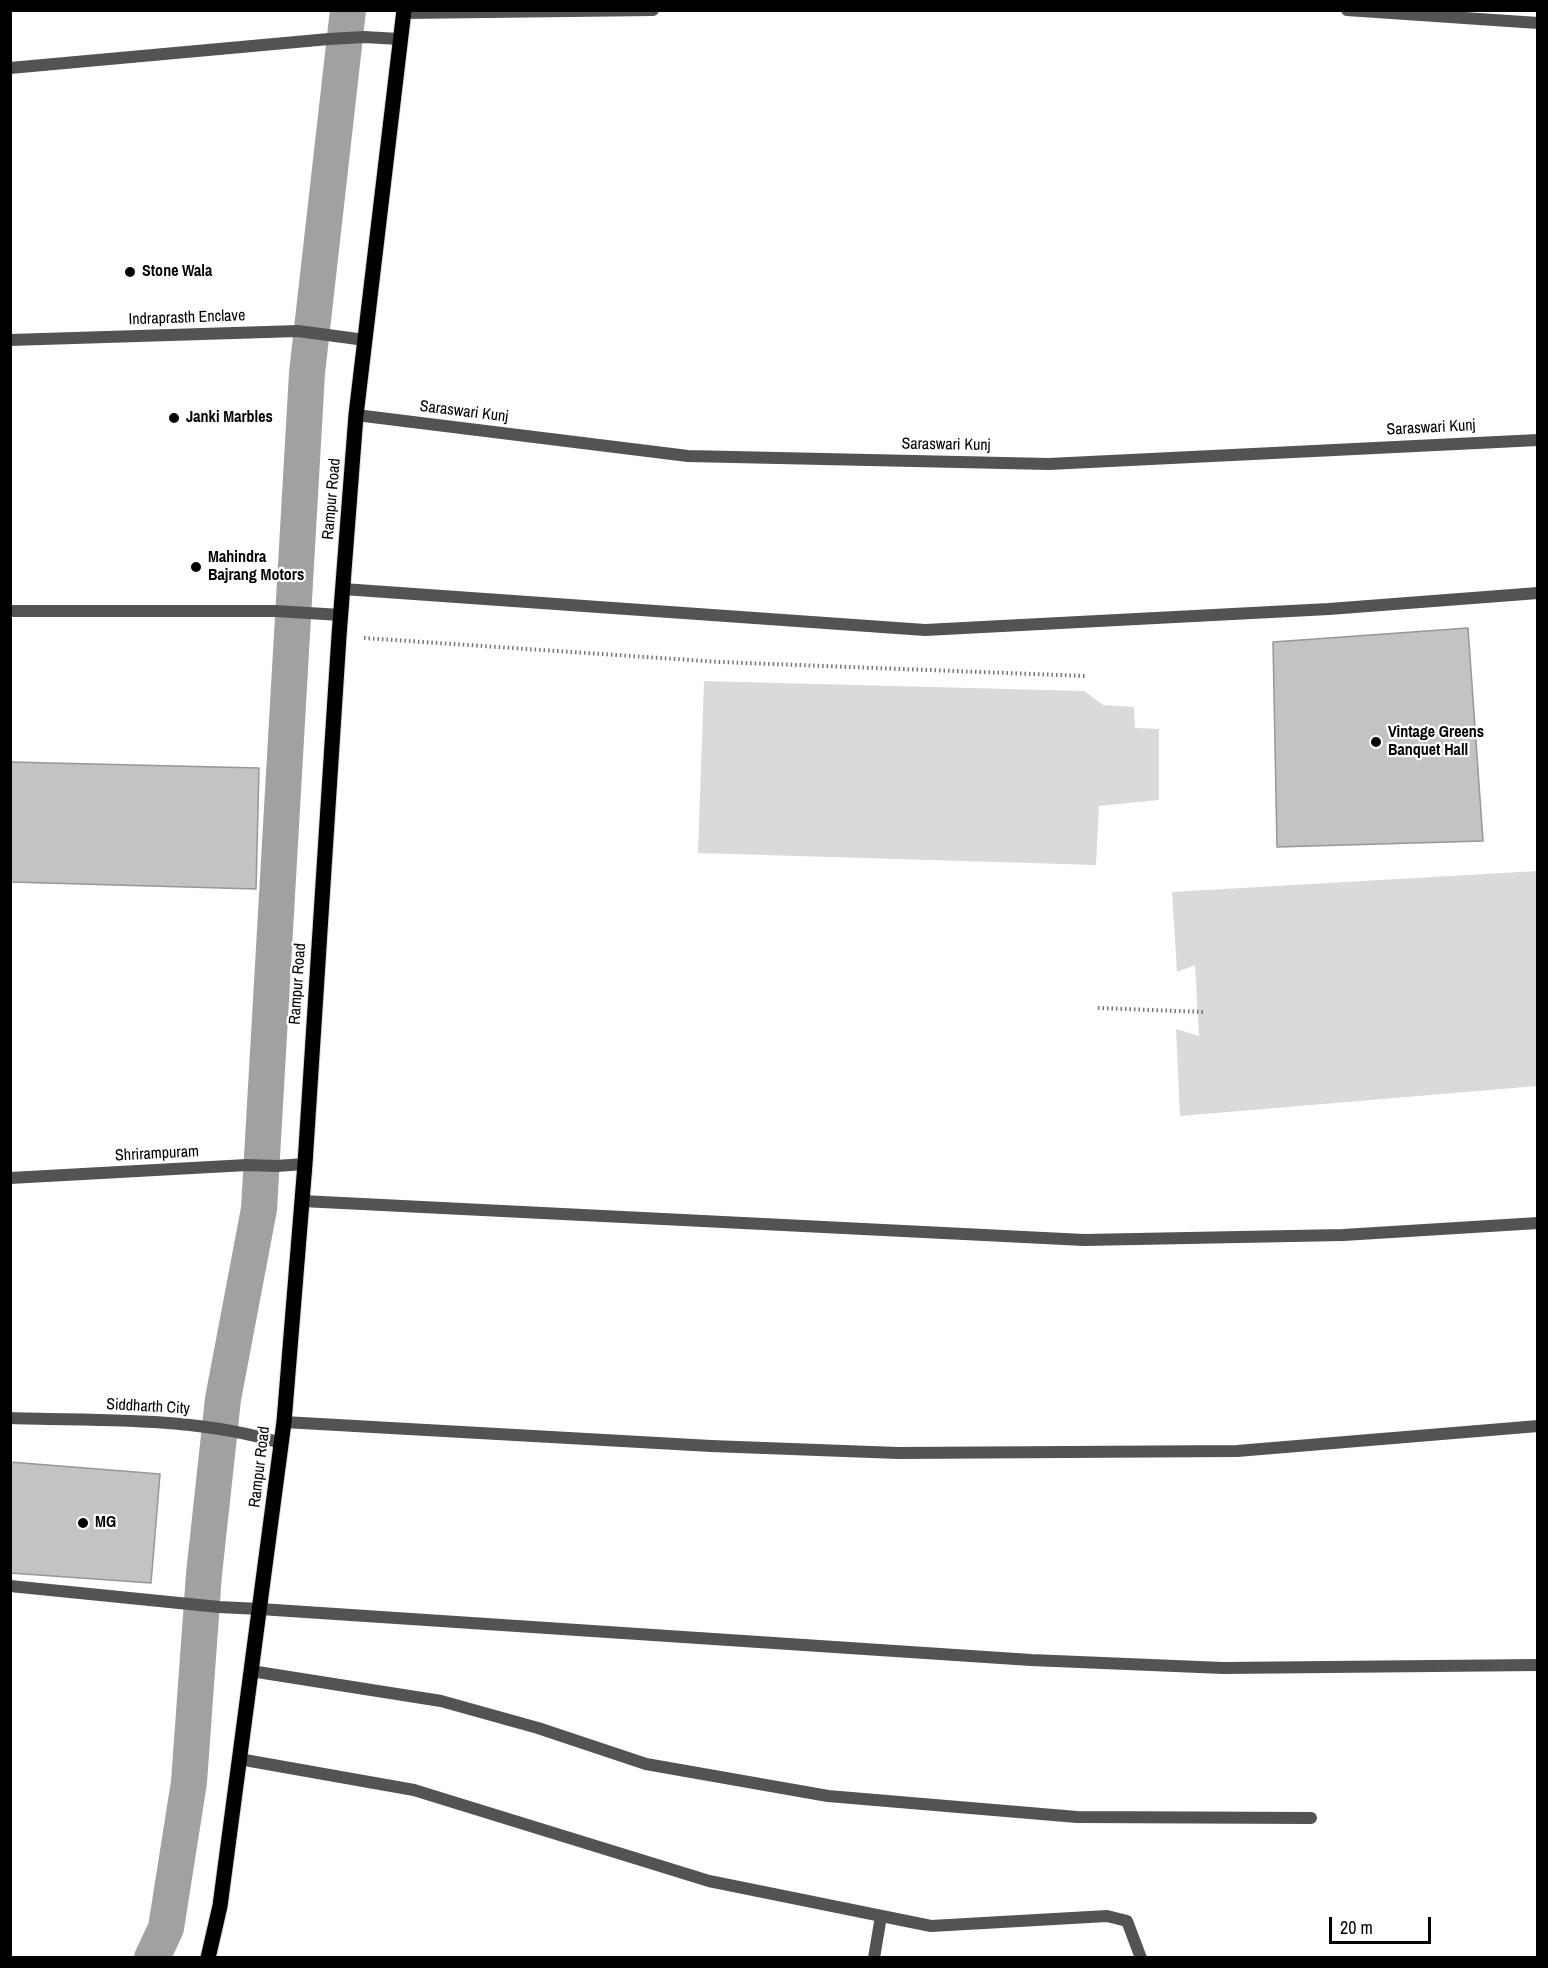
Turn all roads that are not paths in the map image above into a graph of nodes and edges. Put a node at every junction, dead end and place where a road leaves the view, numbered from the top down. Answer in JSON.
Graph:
{"nodes":[{"id":1,"x":653,"y":10,"type":"edge"},
{"id":2,"x":1347,"y":10,"type":"edge"},
{"id":3,"x":404,"y":12,"type":"edge"},
{"id":4,"x":1538,"y":23,"type":"edge"},
{"id":5,"x":399,"y":39,"type":"junction"},
{"id":6,"x":10,"y":68,"type":"edge"},
{"id":7,"x":10,"y":340,"type":"edge"},
{"id":8,"x":364,"y":340,"type":"junction"},
{"id":9,"x":356,"y":415,"type":"junction"},
{"id":10,"x":1538,"y":440,"type":"edge"},
{"id":11,"x":343,"y":589,"type":"junction"},
{"id":12,"x":1538,"y":593,"type":"edge"},
{"id":13,"x":10,"y":610,"type":"edge"},
{"id":14,"x":340,"y":615,"type":"junction"},
{"id":15,"x":305,"y":1164,"type":"junction"},
{"id":16,"x":10,"y":1178,"type":"edge"},
{"id":17,"x":302,"y":1201,"type":"junction"},
{"id":18,"x":1538,"y":1223,"type":"edge"},
{"id":19,"x":10,"y":1418,"type":"edge"},
{"id":20,"x":284,"y":1422,"type":"junction"},
{"id":21,"x":1538,"y":1426,"type":"edge"},
{"id":22,"x":281,"y":1443,"type":"junction"},
{"id":23,"x":10,"y":1586,"type":"edge"},
{"id":24,"x":260,"y":1609,"type":"junction"},
{"id":25,"x":1538,"y":1665,"type":"edge"},
{"id":26,"x":251,"y":1671,"type":"junction"},
{"id":27,"x":239,"y":1759,"type":"junction"},
{"id":28,"x":1311,"y":1818,"type":"dead end"},
{"id":29,"x":881,"y":1916,"type":"junction"},
{"id":30,"x":208,"y":1958,"type":"edge"},
{"id":31,"x":874,"y":1958,"type":"edge"},
{"id":32,"x":1141,"y":1958,"type":"edge"}],
"edges":[{"from":1,"to":3,"type":"street"},
{"from":2,"to":4,"type":"street"},
{"from":3,"to":5,"type":"main road","name":"Rampur Road"},
{"from":5,"to":6,"type":"street"},
{"from":5,"to":8,"type":"main road","name":"Rampur Road"},
{"from":7,"to":8,"type":"street","name":"Indraprasth Enclave"},
{"from":8,"to":9,"type":"main road","name":"Rampur Road"},
{"from":9,"to":10,"type":"street","name":"Saraswari Kunj"},
{"from":9,"to":11,"type":"main road","name":"Rampur Road"},
{"from":11,"to":12,"type":"street"},
{"from":11,"to":14,"type":"main road","name":"Rampur Road"},
{"from":13,"to":14,"type":"street"},
{"from":14,"to":15,"type":"main road","name":"Rampur Road"},
{"from":15,"to":16,"type":"street","name":"Shrirampuram"},
{"from":15,"to":17,"type":"main road","name":"Rampur Road"},
{"from":17,"to":18,"type":"street"},
{"from":17,"to":20,"type":"main road","name":"Rampur Road"},
{"from":19,"to":22,"type":"street","name":"Siddharth City"},
{"from":20,"to":21,"type":"street"},
{"from":20,"to":22,"type":"main road","name":"Rampur Road"},
{"from":22,"to":24,"type":"main road","name":"Rampur Road"},
{"from":23,"to":24,"type":"street"},
{"from":24,"to":25,"type":"street"},
{"from":24,"to":26,"type":"main road","name":"Rampur Road"},
{"from":26,"to":27,"type":"main road","name":"Rampur Road"},
{"from":26,"to":28,"type":"street"},
{"from":27,"to":29,"type":"street"},
{"from":27,"to":30,"type":"main road","name":"Rampur Road"},
{"from":29,"to":31,"type":"street"},
{"from":29,"to":32,"type":"street"}]}
